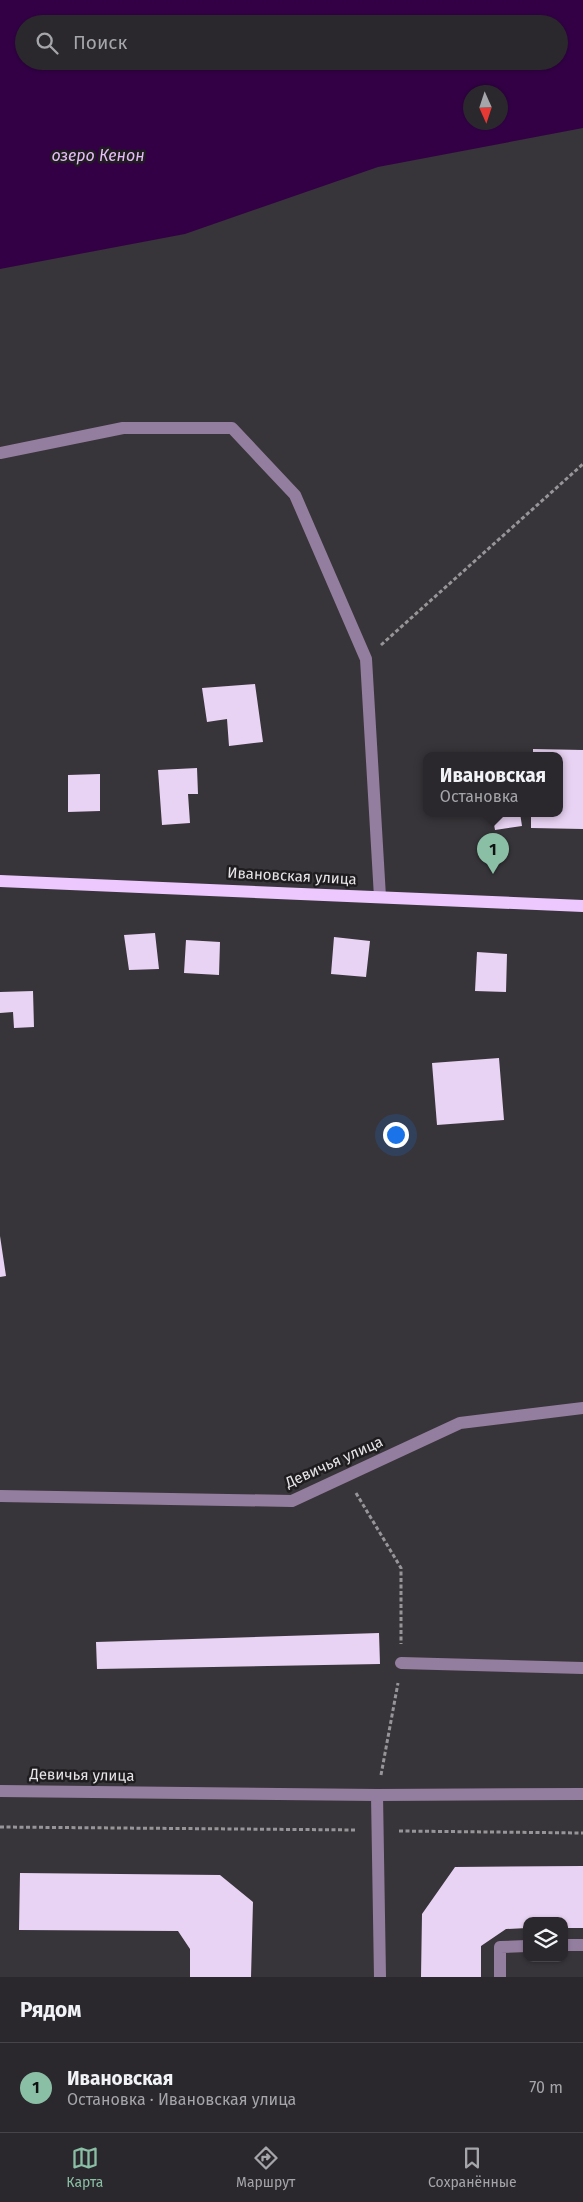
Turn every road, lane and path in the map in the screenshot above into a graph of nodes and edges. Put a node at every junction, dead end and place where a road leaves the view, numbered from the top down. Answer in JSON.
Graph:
{"nodes":[{"id":1,"x":0,"y":453,"type":"edge"},
{"id":2,"x":583,"y":464,"type":"edge"},
{"id":3,"x":366,"y":659,"type":"junction"},
{"id":4,"x":0,"y":881,"type":"edge"},
{"id":5,"x":380,"y":896,"type":"junction"},
{"id":6,"x":583,"y":906,"type":"edge"},
{"id":7,"x":583,"y":1408,"type":"edge"},
{"id":8,"x":345,"y":1476,"type":"junction"},
{"id":9,"x":0,"y":1496,"type":"edge"},
{"id":10,"x":401,"y":1663,"type":"junction"},
{"id":11,"x":583,"y":1668,"type":"edge"},
{"id":12,"x":0,"y":1791,"type":"edge"},
{"id":13,"x":583,"y":1794,"type":"edge"},
{"id":14,"x":378,"y":1795,"type":"junction"},
{"id":15,"x":0,"y":1827,"type":"edge"},
{"id":16,"x":378,"y":1831,"type":"junction"},
{"id":17,"x":583,"y":1833,"type":"edge"},
{"id":18,"x":568,"y":1945,"type":"edge"},
{"id":19,"x":583,"y":1945,"type":"edge"},
{"id":20,"x":523,"y":1946,"type":"edge"},
{"id":21,"x":380,"y":1977,"type":"edge"},
{"id":22,"x":500,"y":1977,"type":"edge"}],
"edges":[{"from":1,"to":3,"type":"street"},
{"from":2,"to":3,"type":"path"},
{"from":3,"to":5,"type":"street"},
{"from":4,"to":5,"type":"main road","name":"Ивановская улица"},
{"from":5,"to":6,"type":"main road","name":"Ивановская улица"},
{"from":7,"to":8,"type":"street","name":"Девичья улица"},
{"from":8,"to":9,"type":"street","name":"Девичья улица"},
{"from":8,"to":10,"type":"path"},
{"from":10,"to":11,"type":"street"},
{"from":10,"to":14,"type":"path"},
{"from":12,"to":14,"type":"street","name":"Девичья улица"},
{"from":13,"to":14,"type":"street","name":"Девичья улица"},
{"from":14,"to":16,"type":"street"},
{"from":15,"to":16,"type":"path"},
{"from":16,"to":17,"type":"path"},
{"from":16,"to":21,"type":"street"},
{"from":18,"to":19,"type":"street"},
{"from":20,"to":22,"type":"street"}]}
